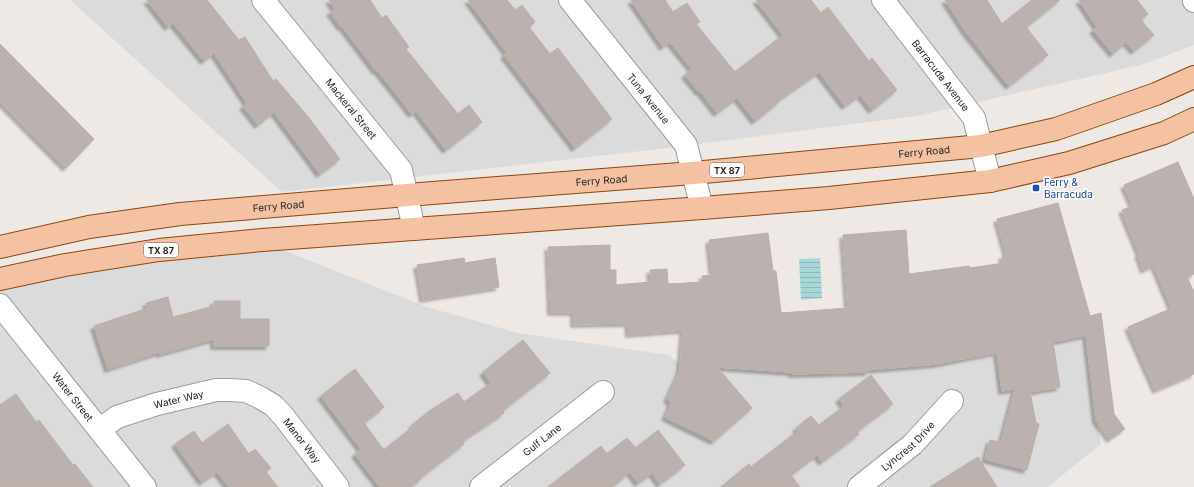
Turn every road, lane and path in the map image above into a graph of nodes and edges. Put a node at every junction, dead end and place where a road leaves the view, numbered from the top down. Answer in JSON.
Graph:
{"nodes":[{"id":1,"x":263,"y":0,"type":"edge"},
{"id":2,"x":570,"y":0,"type":"edge"},
{"id":3,"x":883,"y":0,"type":"edge"},
{"id":4,"x":1194,"y":77,"type":"edge"},
{"id":5,"x":1194,"y":119,"type":"edge"},
{"id":6,"x":981,"y":146,"type":"junction"},
{"id":7,"x":693,"y":174,"type":"junction"},
{"id":8,"x":990,"y":181,"type":"junction"},
{"id":9,"x":406,"y":195,"type":"junction"},
{"id":10,"x":702,"y":208,"type":"junction"},
{"id":11,"x":414,"y":229,"type":"junction"},
{"id":12,"x":0,"y":248,"type":"edge"},
{"id":13,"x":0,"y":279,"type":"edge"},
{"id":14,"x":0,"y":305,"type":"edge"},
{"id":15,"x":603,"y":392,"type":"dead end"},
{"id":16,"x":262,"y":398,"type":"joint"},
{"id":17,"x":952,"y":400,"type":"dead end"},
{"id":18,"x":100,"y":430,"type":"junction"},
{"id":19,"x":146,"y":487,"type":"edge"},
{"id":20,"x":338,"y":487,"type":"edge"},
{"id":21,"x":481,"y":487,"type":"edge"},
{"id":22,"x":859,"y":487,"type":"edge"}],
"edges":[{"from":1,"to":9,"type":"street","name":"Mackeral Street"},
{"from":2,"to":7,"type":"street","name":"Tuna Avenue"},
{"from":3,"to":6,"type":"street","name":"Barracuda Avenue"},
{"from":4,"to":6,"type":"main road","name":"Ferry Road","number":"TX 87"},
{"from":5,"to":8,"type":"main road","number":"TX 87"},
{"from":6,"to":7,"type":"main road","name":"Ferry Road","number":"TX 87"},
{"from":6,"to":8,"type":"street","name":"Barracuda Avenue"},
{"from":7,"to":9,"type":"main road","name":"Ferry Road","number":"TX 87"},
{"from":7,"to":10,"type":"street","name":"Tuna Avenue"},
{"from":8,"to":10,"type":"main road","number":"TX 87"},
{"from":9,"to":11,"type":"street","name":"Mackeral Street"},
{"from":9,"to":12,"type":"main road","name":"Ferry Road","number":"TX 87"},
{"from":10,"to":11,"type":"main road","number":"TX 87"},
{"from":11,"to":13,"type":"main road","number":"TX 87"},
{"from":14,"to":18,"type":"street","name":"Water Street"},
{"from":15,"to":21,"type":"street","name":"Gulf Lane"},
{"from":16,"to":18,"type":"street","name":"Water Way"},
{"from":16,"to":20,"type":"street","name":"Manor Way"},
{"from":17,"to":22,"type":"street","name":"Lyncrest Drive"},
{"from":18,"to":19,"type":"street","name":"Water Street"}]}
